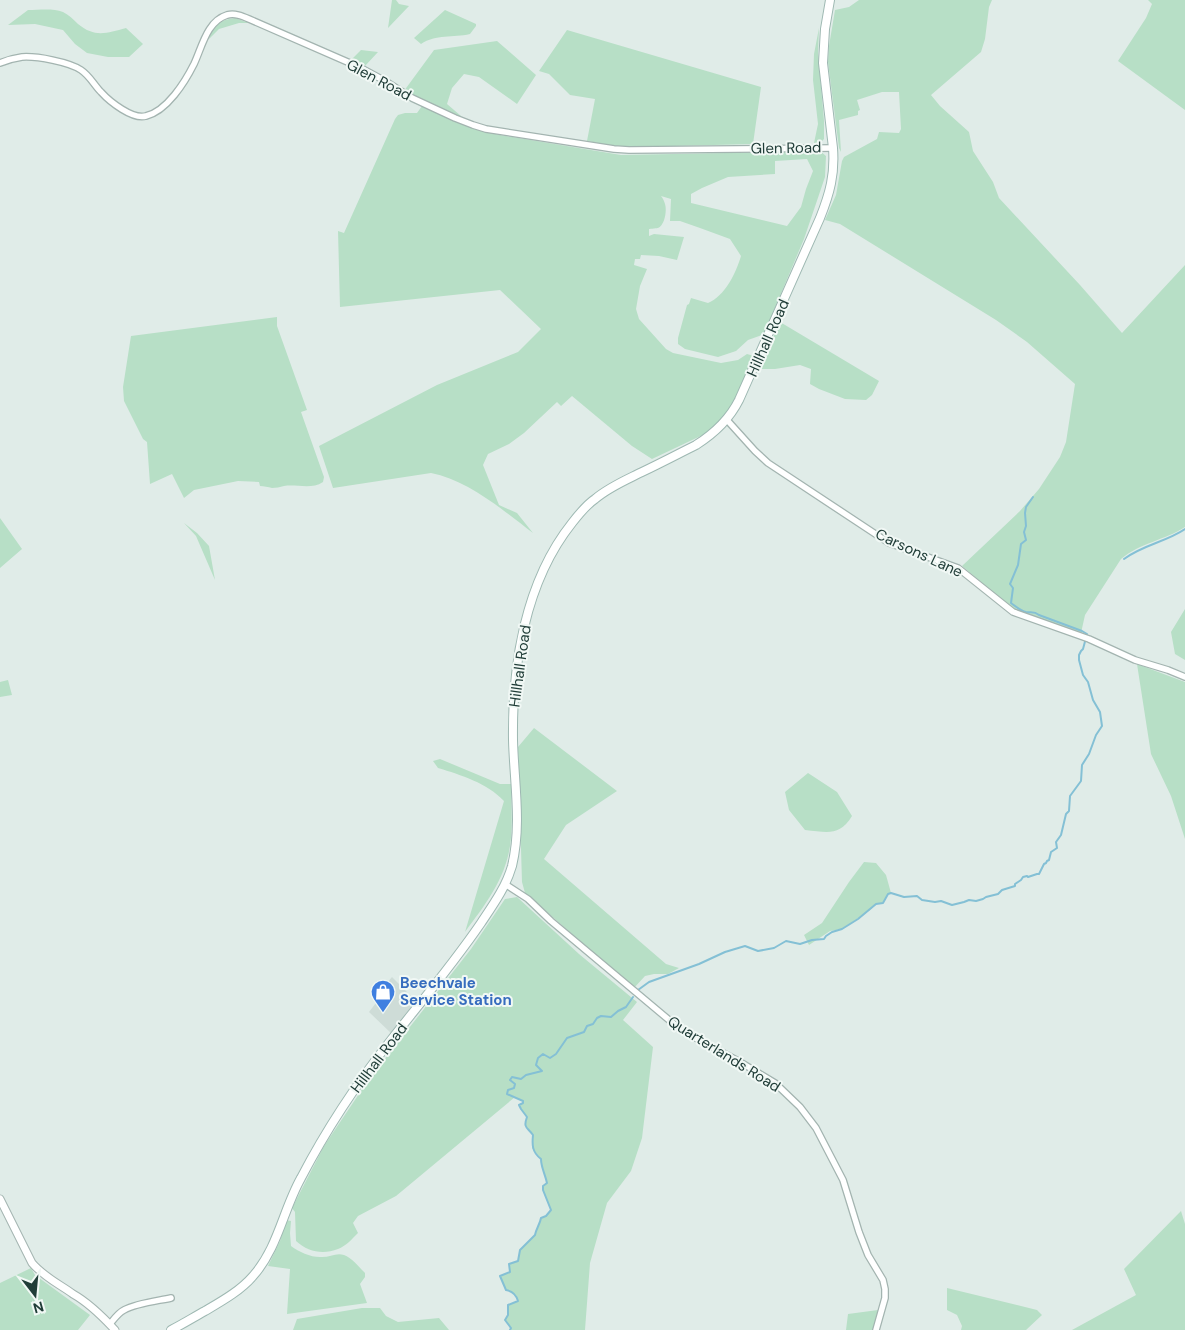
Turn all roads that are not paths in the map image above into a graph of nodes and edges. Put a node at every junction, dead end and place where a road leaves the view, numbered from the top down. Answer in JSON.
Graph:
{"nodes":[{"id":1,"x":830,"y":0,"type":"edge"},
{"id":2,"x":0,"y":63,"type":"edge"},
{"id":3,"x":833,"y":148,"type":"junction"},
{"id":4,"x":727,"y":420,"type":"junction"},
{"id":5,"x":1185,"y":677,"type":"edge"},
{"id":6,"x":505,"y":884,"type":"junction"},
{"id":7,"x":0,"y":1199,"type":"edge"},
{"id":8,"x":171,"y":1298,"type":"dead end"},
{"id":9,"x":112,"y":1327,"type":"edge"},
{"id":10,"x":172,"y":1330,"type":"edge"},
{"id":11,"x":876,"y":1330,"type":"edge"}],
"edges":[{"from":1,"to":3,"type":"main road","name":"Hillhall Road"},
{"from":2,"to":3,"type":"street","name":"Glen Road"},
{"from":3,"to":4,"type":"main road","name":"Hillhall Road"},
{"from":4,"to":5,"type":"street","name":"Carsons Lane"},
{"from":4,"to":6,"type":"main road","name":"Hillhall Road"},
{"from":6,"to":10,"type":"main road","name":"Hillhall Road"},
{"from":6,"to":11,"type":"street","name":"Quarterlands Road"},
{"from":7,"to":9,"type":"street"},
{"from":8,"to":9,"type":"street"}]}
